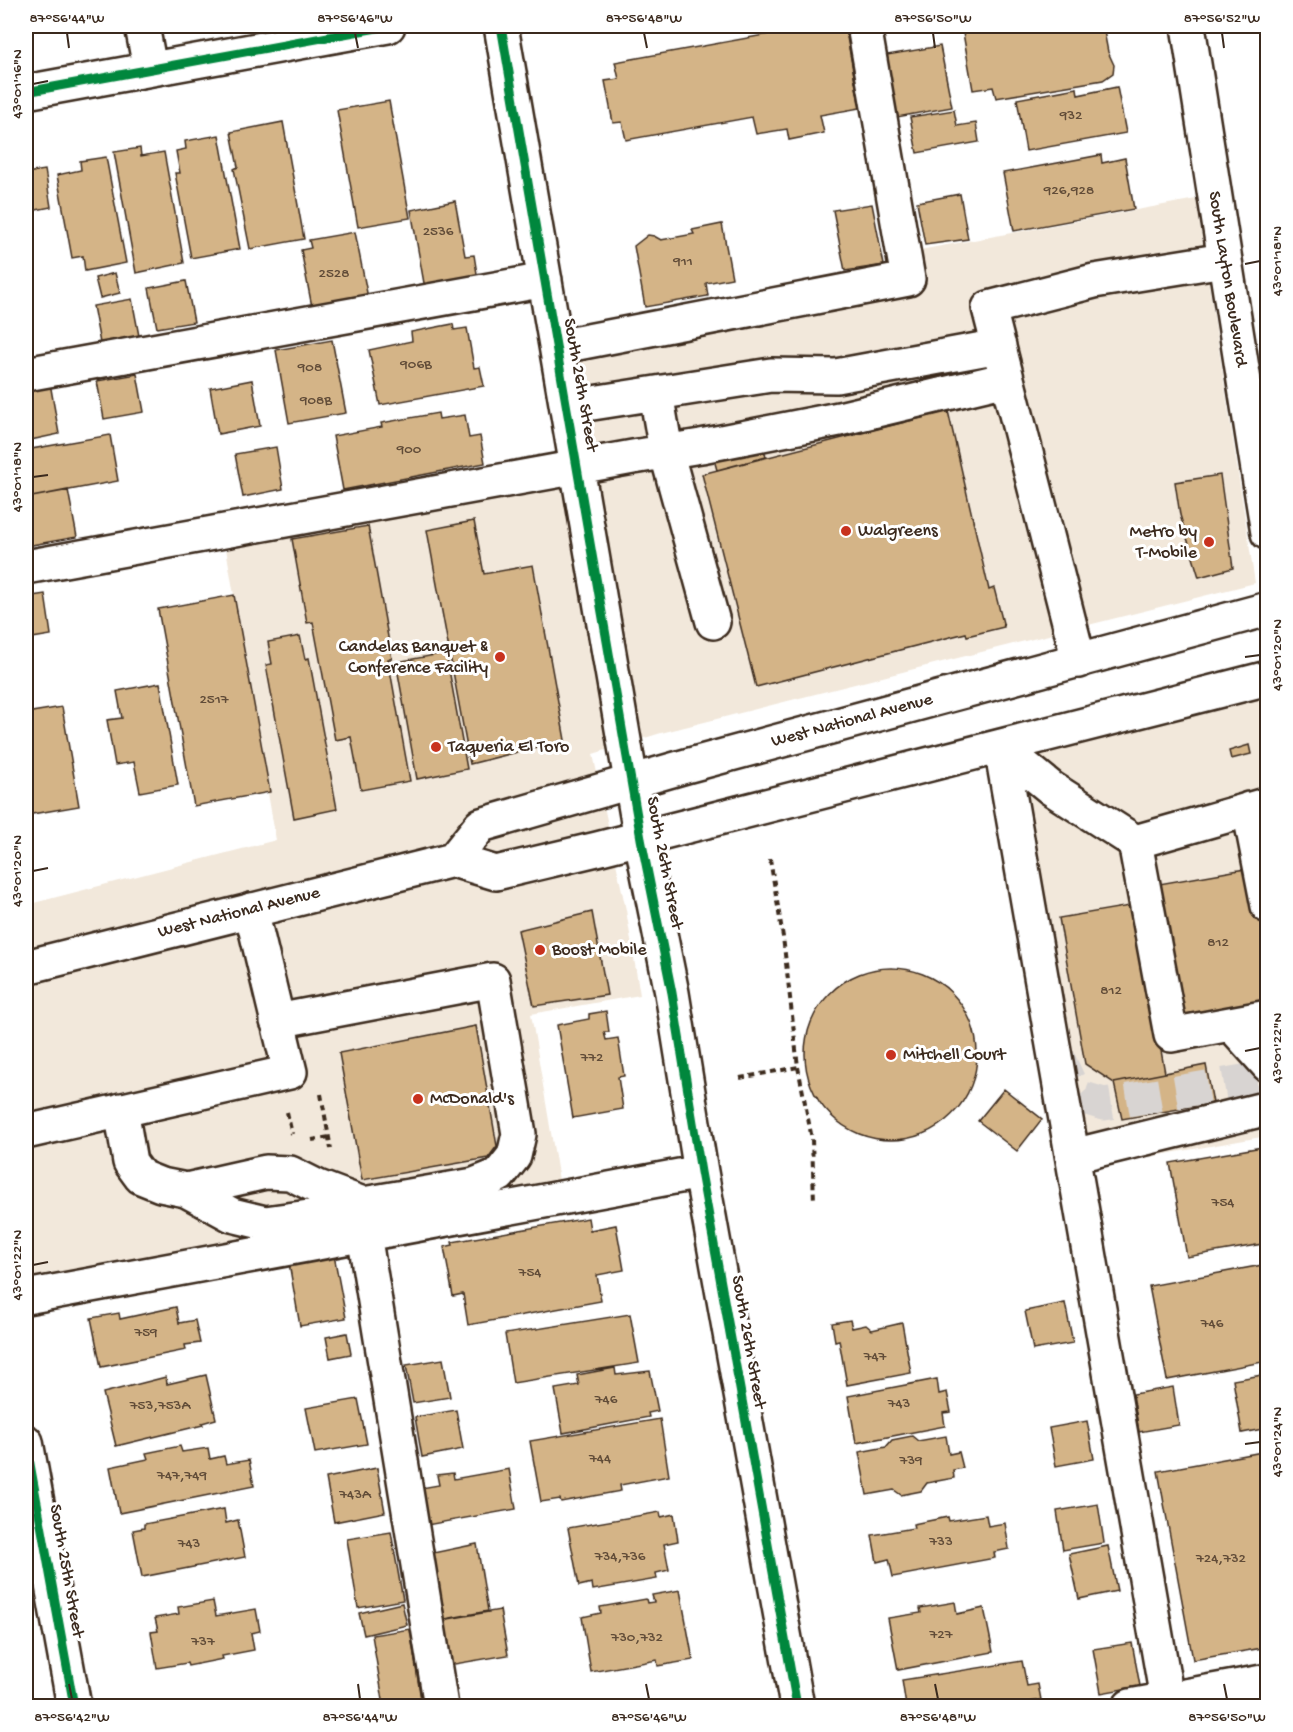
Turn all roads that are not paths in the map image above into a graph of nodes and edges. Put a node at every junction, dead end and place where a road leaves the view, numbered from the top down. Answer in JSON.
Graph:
{"nodes":[{"id":1,"x":142,"y":26,"type":"edge"},
{"id":2,"x":388,"y":26,"type":"edge"},
{"id":3,"x":501,"y":26,"type":"edge"},
{"id":4,"x":864,"y":26,"type":"edge"},
{"id":5,"x":1188,"y":26,"type":"edge"},
{"id":6,"x":150,"y":68,"type":"junction"},
{"id":7,"x":26,"y":92,"type":"edge"},
{"id":8,"x":1224,"y":260,"type":"junction"},
{"id":9,"x":545,"y":280,"type":"junction"},
{"id":10,"x":999,"y":346,"type":"junction"},
{"id":11,"x":557,"y":347,"type":"junction"},
{"id":12,"x":26,"y":374,"type":"edge"},
{"id":13,"x":1007,"y":379,"type":"junction"},
{"id":14,"x":656,"y":393,"type":"junction"},
{"id":15,"x":567,"y":408,"type":"junction"},
{"id":16,"x":666,"y":451,"type":"junction"},
{"id":17,"x":577,"y":467,"type":"junction"},
{"id":18,"x":1268,"y":533,"type":"edge"},
{"id":19,"x":26,"y":567,"type":"edge"},
{"id":20,"x":1268,"y":609,"type":"edge"},
{"id":21,"x":713,"y":622,"type":"dead end"},
{"id":22,"x":1079,"y":661,"type":"junction"},
{"id":23,"x":1268,"y":678,"type":"edge"},
{"id":24,"x":1001,"y":747,"type":"junction"},
{"id":25,"x":632,"y":781,"type":"junction"},
{"id":26,"x":1258,"y":807,"type":"edge"},
{"id":27,"x":641,"y":839,"type":"junction"},
{"id":28,"x":1135,"y":842,"type":"junction"},
{"id":29,"x":453,"y":860,"type":"junction"},
{"id":30,"x":1268,"y":906,"type":"edge"},
{"id":31,"x":251,"y":910,"type":"junction"},
{"id":32,"x":26,"y":967,"type":"edge"},
{"id":33,"x":1268,"y":1017,"type":"edge"},
{"id":34,"x":277,"y":1021,"type":"junction"},
{"id":35,"x":1231,"y":1024,"type":"junction"},
{"id":36,"x":1268,"y":1065,"type":"edge"},
{"id":37,"x":1268,"y":1108,"type":"edge"},
{"id":38,"x":121,"y":1110,"type":"junction"},
{"id":39,"x":26,"y":1131,"type":"edge"},
{"id":40,"x":1073,"y":1156,"type":"junction"},
{"id":41,"x":701,"y":1172,"type":"junction"},
{"id":42,"x":186,"y":1190,"type":"junction"},
{"id":43,"x":363,"y":1219,"type":"junction"},
{"id":44,"x":26,"y":1297,"type":"edge"},
{"id":45,"x":26,"y":1442,"type":"edge"},
{"id":46,"x":1268,"y":1681,"type":"edge"},
{"id":47,"x":1167,"y":1699,"type":"junction"},
{"id":48,"x":74,"y":1707,"type":"edge"},
{"id":49,"x":441,"y":1707,"type":"edge"},
{"id":50,"x":797,"y":1707,"type":"edge"},
{"id":51,"x":1130,"y":1707,"type":"edge"}],
"edges":[{"from":1,"to":6,"type":"main road"},
{"from":2,"to":6,"type":"main road"},
{"from":3,"to":9,"type":"main road","name":"South 26th Street"},
{"from":4,"to":11,"type":"main road"},
{"from":5,"to":8,"type":"main road","name":"South Layton Boulevard"},
{"from":6,"to":7,"type":"main road"},
{"from":8,"to":10,"type":"main road"},
{"from":8,"to":18,"type":"main road","name":"South Layton Boulevard"},
{"from":9,"to":11,"type":"main road","name":"South 26th Street"},
{"from":9,"to":12,"type":"main road"},
{"from":10,"to":13,"type":"main road"},
{"from":10,"to":14,"type":"main road"},
{"from":11,"to":15,"type":"main road","name":"South 26th Street"},
{"from":13,"to":16,"type":"main road"},
{"from":13,"to":22,"type":"main road"},
{"from":14,"to":15,"type":"main road"},
{"from":14,"to":16,"type":"main road"},
{"from":15,"to":17,"type":"main road","name":"South 26th Street"},
{"from":16,"to":17,"type":"main road"},
{"from":16,"to":21,"type":"main road"},
{"from":17,"to":19,"type":"main road"},
{"from":17,"to":25,"type":"main road","name":"South 26th Street"},
{"from":20,"to":22,"type":"main road","name":"West National Avenue"},
{"from":22,"to":25,"type":"main road","name":"West National Avenue"},
{"from":23,"to":24,"type":"main road"},
{"from":24,"to":27,"type":"main road"},
{"from":24,"to":28,"type":"main road"},
{"from":24,"to":40,"type":"main road"},
{"from":25,"to":27,"type":"main road","name":"South 26th Street"},
{"from":25,"to":29,"type":"main road","name":"West National Avenue"},
{"from":26,"to":28,"type":"main road"},
{"from":26,"to":30,"type":"main road"},
{"from":27,"to":29,"type":"main road"},
{"from":27,"to":41,"type":"main road","name":"South 26th Street"},
{"from":28,"to":35,"type":"main road"},
{"from":29,"to":31,"type":"main road","name":"West National Avenue"},
{"from":31,"to":32,"type":"main road","name":"West National Avenue"},
{"from":31,"to":34,"type":"main road"},
{"from":33,"to":35,"type":"main road"},
{"from":34,"to":38,"type":"main road"},
{"from":34,"to":43,"type":"main road"},
{"from":35,"to":36,"type":"main road"},
{"from":37,"to":40,"type":"main road"},
{"from":38,"to":39,"type":"main road"},
{"from":38,"to":42,"type":"main road"},
{"from":40,"to":47,"type":"main road"},
{"from":41,"to":43,"type":"main road"},
{"from":41,"to":50,"type":"main road","name":"South 26th Street"},
{"from":42,"to":43,"type":"main road"},
{"from":42,"to":43,"type":"main road"},
{"from":43,"to":44,"type":"main road"},
{"from":43,"to":49,"type":"main road"},
{"from":45,"to":48,"type":"main road","name":"South 25th Street"},
{"from":46,"to":47,"type":"main road"},
{"from":47,"to":51,"type":"main road"}]}
